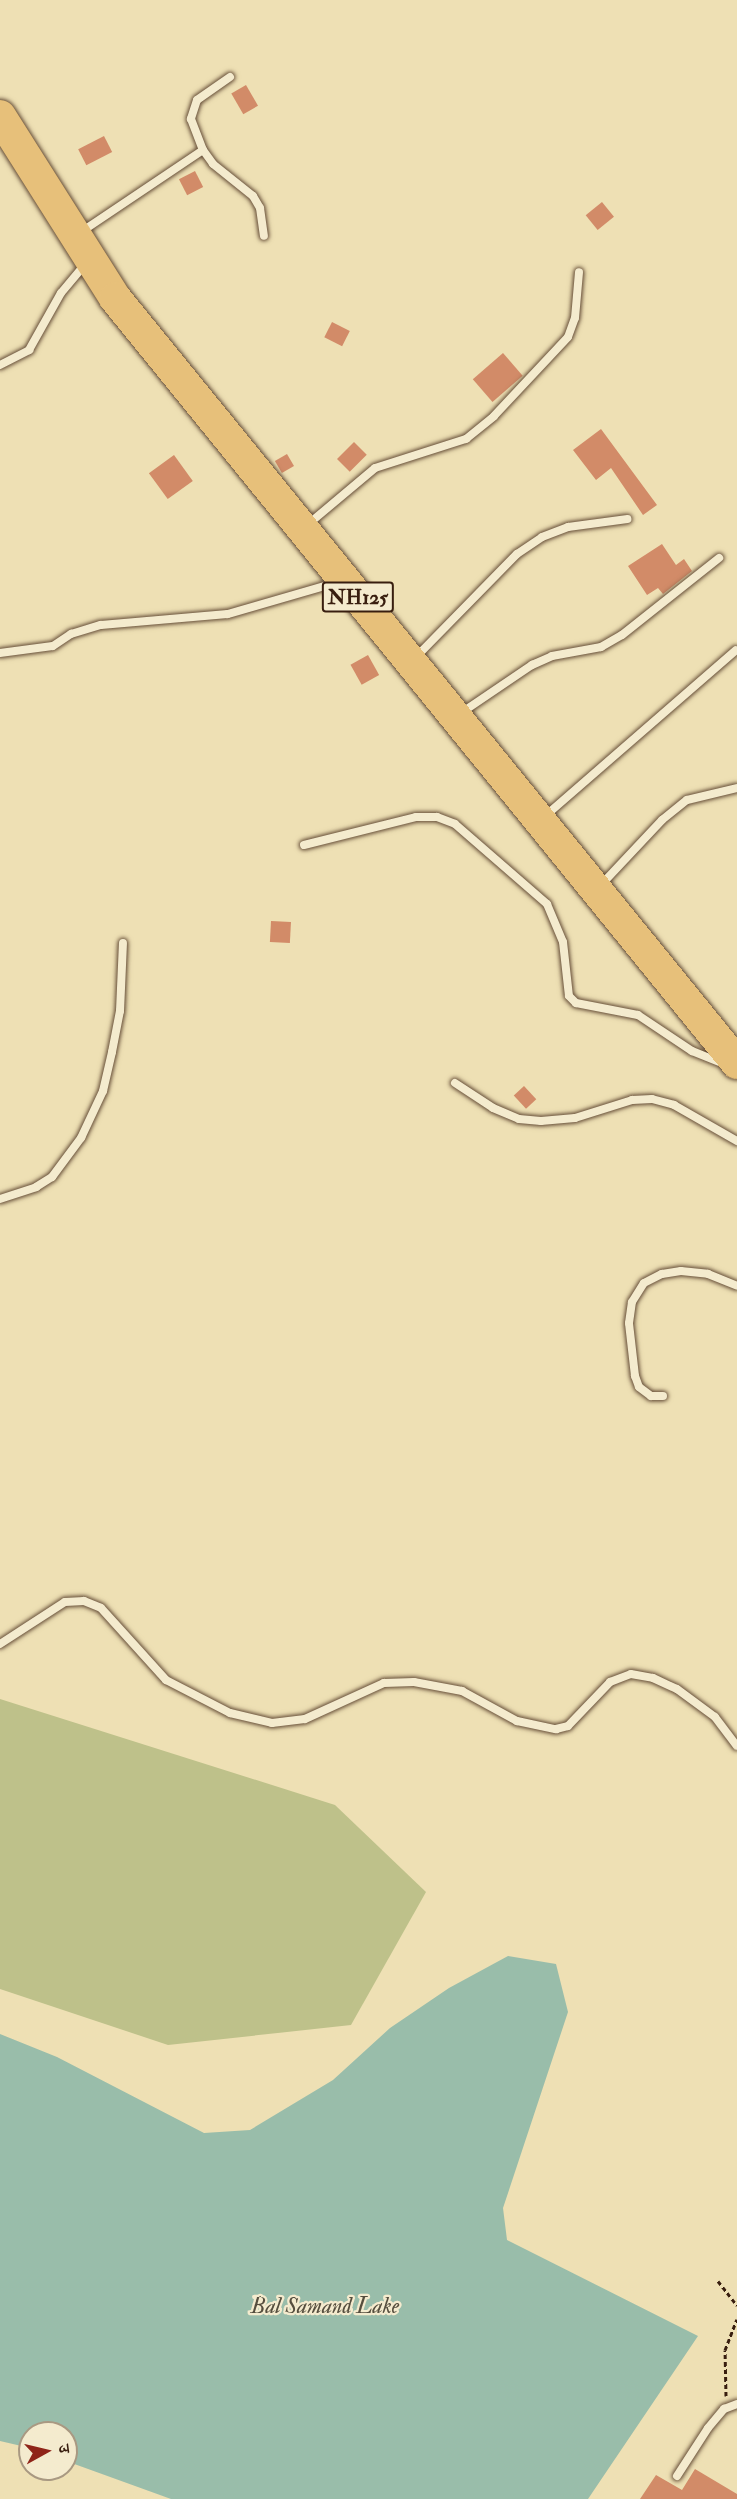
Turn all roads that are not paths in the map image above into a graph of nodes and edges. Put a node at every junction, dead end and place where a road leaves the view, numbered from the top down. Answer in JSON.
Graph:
{"nodes":[{"id":1,"x":230,"y":77,"type":"dead end"},
{"id":2,"x":0,"y":116,"type":"edge"},
{"id":3,"x":202,"y":150,"type":"junction"},
{"id":4,"x":264,"y":236,"type":"dead end"},
{"id":5,"x":83,"y":247,"type":"junction"},
{"id":6,"x":579,"y":272,"type":"dead end"},
{"id":7,"x":0,"y":365,"type":"edge"},
{"id":8,"x":627,"y":519,"type":"dead end"},
{"id":9,"x":303,"y":528,"type":"junction"},
{"id":10,"x":719,"y":558,"type":"dead end"},
{"id":11,"x":344,"y":580,"type":"junction"},
{"id":12,"x":736,"y":650,"type":"edge"},
{"id":13,"x":0,"y":653,"type":"edge"},
{"id":14,"x":411,"y":662,"type":"junction"},
{"id":15,"x":455,"y":717,"type":"junction"},
{"id":16,"x":737,"y":788,"type":"edge"},
{"id":17,"x":539,"y":821,"type":"junction"},
{"id":18,"x":304,"y":845,"type":"dead end"},
{"id":19,"x":596,"y":891,"type":"junction"},
{"id":20,"x":123,"y":943,"type":"dead end"},
{"id":21,"x":737,"y":1063,"type":"edge"},
{"id":22,"x":737,"y":1068,"type":"edge"},
{"id":23,"x":455,"y":1083,"type":"dead end"},
{"id":24,"x":737,"y":1140,"type":"edge"},
{"id":25,"x":0,"y":1199,"type":"edge"},
{"id":26,"x":737,"y":1286,"type":"edge"},
{"id":27,"x":663,"y":1396,"type":"dead end"},
{"id":28,"x":0,"y":1644,"type":"edge"},
{"id":29,"x":737,"y":1746,"type":"edge"},
{"id":30,"x":737,"y":2404,"type":"edge"},
{"id":31,"x":677,"y":2476,"type":"dead end"}],
"edges":[{"from":1,"to":3,"type":"lane"},
{"from":2,"to":5,"type":"highway","number":"NH125"},
{"from":3,"to":4,"type":"lane"},
{"from":3,"to":5,"type":"lane"},
{"from":5,"to":7,"type":"lane"},
{"from":5,"to":9,"type":"highway","number":"NH125"},
{"from":6,"to":9,"type":"lane"},
{"from":8,"to":14,"type":"lane"},
{"from":9,"to":11,"type":"highway","number":"NH125"},
{"from":10,"to":15,"type":"lane"},
{"from":11,"to":13,"type":"lane"},
{"from":11,"to":14,"type":"highway","number":"NH125"},
{"from":12,"to":17,"type":"lane"},
{"from":14,"to":15,"type":"highway","number":"NH125"},
{"from":15,"to":17,"type":"highway","number":"NH125"},
{"from":16,"to":19,"type":"lane"},
{"from":17,"to":19,"type":"highway","number":"NH125"},
{"from":18,"to":22,"type":"lane"},
{"from":19,"to":21,"type":"highway","number":"NH125"},
{"from":20,"to":25,"type":"lane"},
{"from":23,"to":24,"type":"lane"},
{"from":26,"to":27,"type":"lane"},
{"from":28,"to":29,"type":"lane"},
{"from":30,"to":31,"type":"lane"}]}
